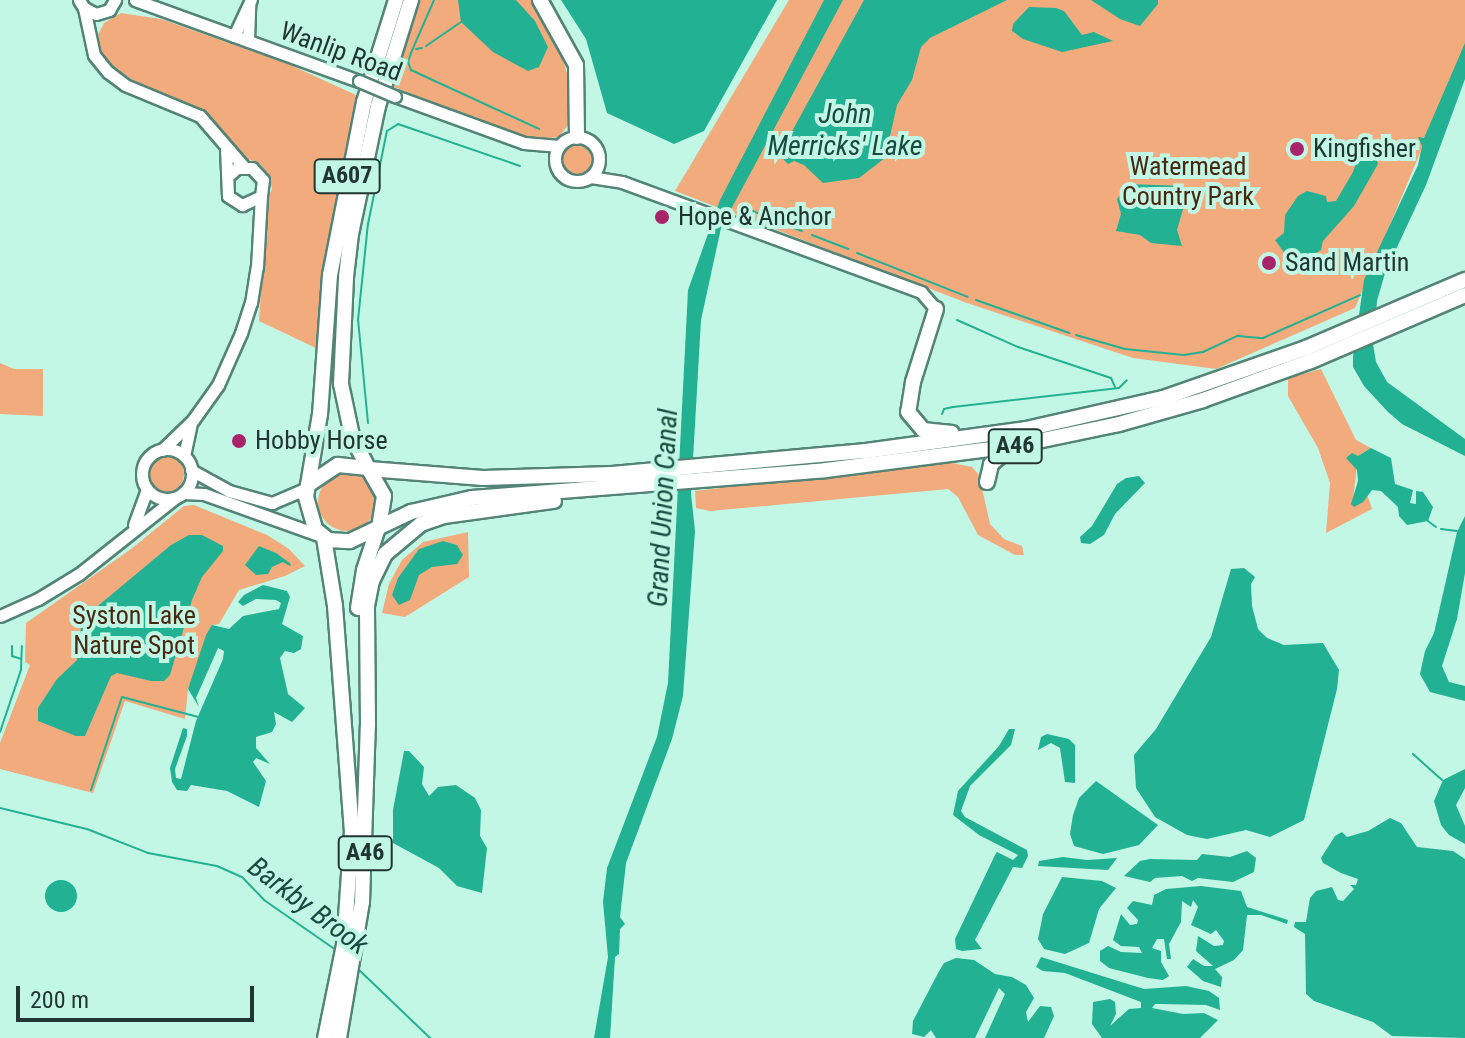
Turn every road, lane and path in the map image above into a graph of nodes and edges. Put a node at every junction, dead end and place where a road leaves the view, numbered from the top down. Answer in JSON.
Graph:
{"nodes":[{"id":1,"x":540,"y":0,"type":"edge"},
{"id":2,"x":407,"y":1,"type":"edge"},
{"id":3,"x":114,"y":2,"type":"edge"},
{"id":4,"x":138,"y":2,"type":"edge"},
{"id":5,"x":250,"y":2,"type":"edge"},
{"id":6,"x":81,"y":4,"type":"edge"},
{"id":7,"x":103,"y":13,"type":"junction"},
{"id":8,"x":234,"y":36,"type":"junction"},
{"id":9,"x":248,"y":41,"type":"junction"},
{"id":10,"x":91,"y":42,"type":"junction"},
{"id":11,"x":577,"y":137,"type":"junction"},
{"id":12,"x":524,"y":143,"type":"junction"},
{"id":13,"x":559,"y":146,"type":"junction"},
{"id":14,"x":226,"y":148,"type":"junction"},
{"id":15,"x":599,"y":160,"type":"junction"},
{"id":16,"x":244,"y":167,"type":"junction"},
{"id":17,"x":557,"y":171,"type":"junction"},
{"id":18,"x":228,"y":176,"type":"junction"},
{"id":19,"x":591,"y":177,"type":"junction"},
{"id":20,"x":622,"y":182,"type":"junction"},
{"id":21,"x":261,"y":196,"type":"junction"},
{"id":22,"x":242,"y":205,"type":"junction"},
{"id":23,"x":258,"y":227,"type":"junction"},
{"id":24,"x":1465,"y":280,"type":"edge"},
{"id":25,"x":1465,"y":295,"type":"edge"},
{"id":26,"x":936,"y":309,"type":"joint"},
{"id":27,"x":1409,"y":312,"type":"junction"},
{"id":28,"x":1308,"y":354,"type":"junction"},
{"id":29,"x":193,"y":420,"type":"junction"},
{"id":30,"x":1026,"y":429,"type":"junction"},
{"id":31,"x":1014,"y":446,"type":"junction"},
{"id":32,"x":162,"y":450,"type":"junction"},
{"id":33,"x":954,"y":455,"type":"junction"},
{"id":34,"x":184,"y":456,"type":"junction"},
{"id":35,"x":368,"y":468,"type":"junction"},
{"id":36,"x":191,"y":470,"type":"junction"},
{"id":37,"x":709,"y":474,"type":"junction"},
{"id":38,"x":667,"y":477,"type":"junction"},
{"id":39,"x":308,"y":486,"type":"junction"},
{"id":40,"x":621,"y":488,"type":"junction"},
{"id":41,"x":147,"y":489,"type":"junction"},
{"id":42,"x":179,"y":495,"type":"junction"},
{"id":43,"x":378,"y":527,"type":"junction"},
{"id":44,"x":132,"y":529,"type":"junction"},
{"id":45,"x":322,"y":537,"type":"junction"},
{"id":46,"x":0,"y":616,"type":"edge"},
{"id":47,"x":366,"y":756,"type":"junction"},
{"id":48,"x":350,"y":948,"type":"junction"},
{"id":49,"x":330,"y":1037,"type":"edge"}],
"edges":[{"from":1,"to":11,"type":"highway"},
{"from":2,"to":35,"type":"highway","number":"A607"},
{"from":2,"to":39,"type":"highway","number":"A607"},
{"from":3,"to":4,"type":"street","name":"Wanlip Road"},
{"from":3,"to":7,"type":"street"},
{"from":4,"to":8,"type":"street","name":"Wanlip Road"},
{"from":5,"to":8,"type":"street"},
{"from":5,"to":9,"type":"street"},
{"from":6,"to":7,"type":"street"},
{"from":6,"to":10,"type":"street"},
{"from":7,"to":10,"type":"street"},
{"from":8,"to":9,"type":"street","name":"Wanlip Road"},
{"from":9,"to":12,"type":"street","name":"Wanlip Road","bridge":true},
{"from":10,"to":14,"type":"street"},
{"from":11,"to":13,"type":"street"},
{"from":11,"to":15,"type":"street"},
{"from":12,"to":13,"type":"street","name":"Wanlip Road"},
{"from":12,"to":17,"type":"street","name":"Wanlip Road"},
{"from":13,"to":17,"type":"street"},
{"from":14,"to":16,"type":"street"},
{"from":14,"to":18,"type":"street"},
{"from":15,"to":19,"type":"street"},
{"from":15,"to":20,"type":"street"},
{"from":16,"to":18,"type":"street"},
{"from":16,"to":21,"type":"street"},
{"from":17,"to":19,"type":"street"},
{"from":18,"to":22,"type":"street"},
{"from":19,"to":20,"type":"street"},
{"from":20,"to":26,"type":"street"},
{"from":21,"to":22,"type":"street"},
{"from":21,"to":23,"type":"street"},
{"from":22,"to":23,"type":"street"},
{"from":23,"to":29,"type":"street"},
{"from":24,"to":27,"type":"highway","number":"A46"},
{"from":25,"to":27,"type":"highway","number":"A46"},
{"from":26,"to":30,"type":"highway"},
{"from":27,"to":28,"type":"highway","number":"A46"},
{"from":28,"to":30,"type":"highway","number":"A46"},
{"from":28,"to":31,"type":"highway","number":"A46"},
{"from":29,"to":32,"type":"street"},
{"from":29,"to":34,"type":"street"},
{"from":30,"to":37,"type":"highway","number":"A46"},
{"from":31,"to":33,"type":"highway","number":"A46"},
{"from":31,"to":33,"type":"highway"},
{"from":32,"to":34,"type":"street"},
{"from":32,"to":41,"type":"street"},
{"from":33,"to":37,"type":"highway","number":"A46"},
{"from":34,"to":36,"type":"street"},
{"from":35,"to":38,"type":"highway","number":"A46"},
{"from":35,"to":39,"type":"highway"},
{"from":35,"to":43,"type":"highway"},
{"from":36,"to":39,"type":"street"},
{"from":36,"to":42,"type":"street"},
{"from":37,"to":38,"type":"highway","number":"A46"},
{"from":38,"to":40,"type":"highway","number":"A46"},
{"from":39,"to":45,"type":"highway"},
{"from":40,"to":43,"type":"highway","number":"A46"},
{"from":40,"to":47,"type":"highway"},
{"from":41,"to":42,"type":"street"},
{"from":41,"to":44,"type":"street"},
{"from":42,"to":44,"type":"street"},
{"from":42,"to":45,"type":"street"},
{"from":43,"to":45,"type":"highway"},
{"from":43,"to":47,"type":"highway","number":"A46"},
{"from":44,"to":46,"type":"street"},
{"from":45,"to":48,"type":"highway","number":"A46"},
{"from":47,"to":48,"type":"highway","number":"A46"},
{"from":48,"to":49,"type":"highway","number":"A46"}]}
